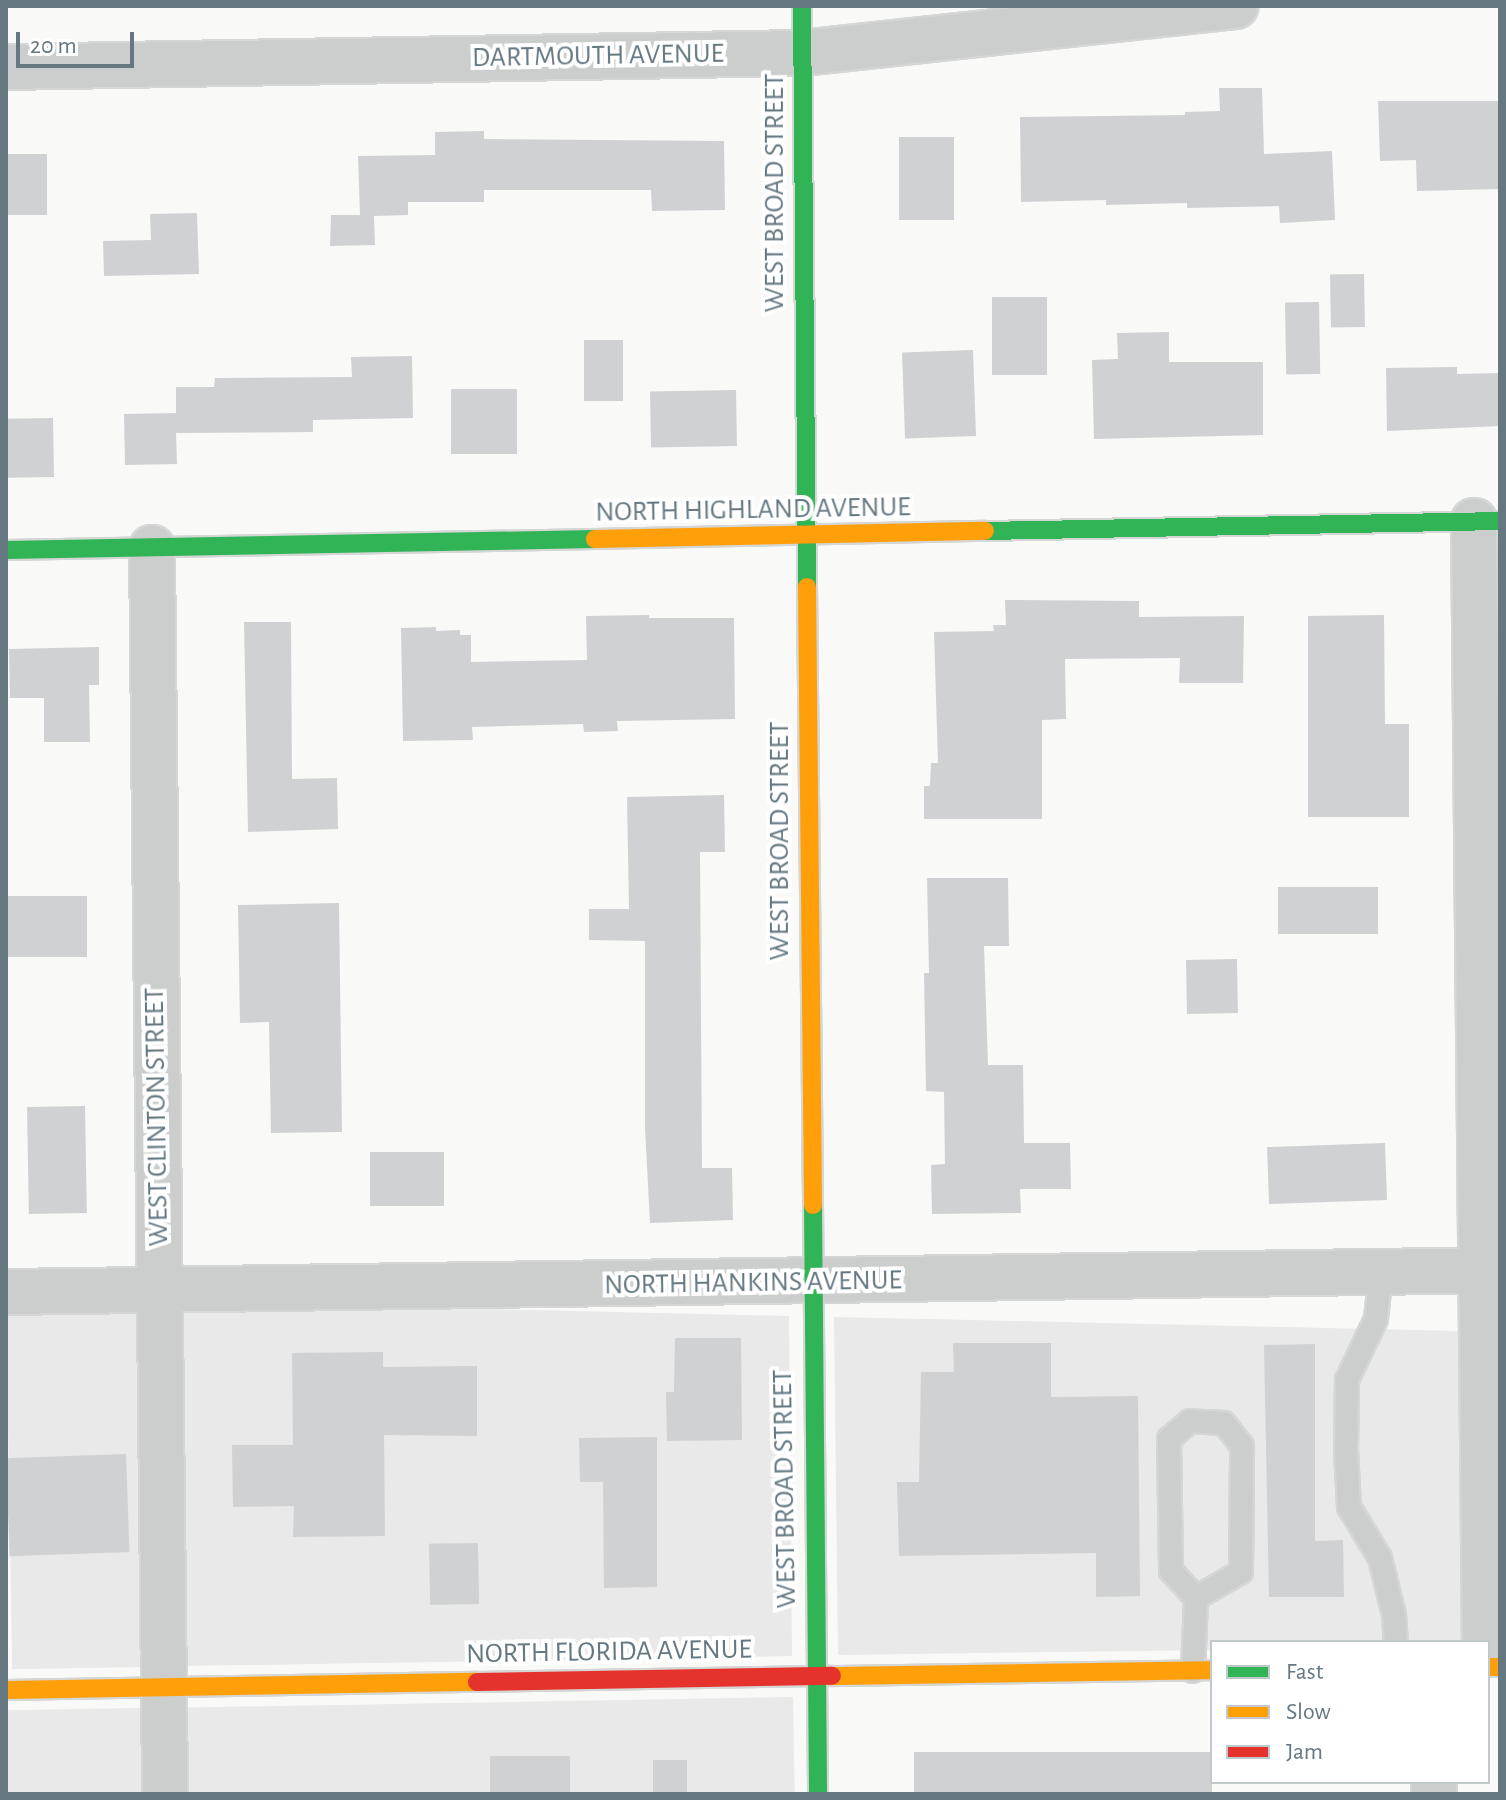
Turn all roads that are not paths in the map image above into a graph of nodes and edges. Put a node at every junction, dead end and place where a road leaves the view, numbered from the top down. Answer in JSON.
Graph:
{"nodes":[{"id":1,"x":802,"y":6,"type":"edge"},
{"id":2,"x":1235,"y":6,"type":"edge"},
{"id":3,"x":802,"y":53,"type":"junction"},
{"id":4,"x":6,"y":67,"type":"edge"},
{"id":5,"x":1487,"y":521,"type":"edge"},
{"id":6,"x":806,"y":537,"type":"junction"},
{"id":7,"x":152,"y":548,"type":"junction"},
{"id":8,"x":6,"y":550,"type":"edge"},
{"id":9,"x":1490,"y":1270,"type":"edge"},
{"id":10,"x":1381,"y":1272,"type":"junction"},
{"id":11,"x":811,"y":1282,"type":"junction"},
{"id":12,"x":159,"y":1290,"type":"junction"},
{"id":13,"x":6,"y":1292,"type":"edge"},
{"id":14,"x":1196,"y":1598,"type":"junction"},
{"id":15,"x":1396,"y":1640,"type":"edge"},
{"id":16,"x":1485,"y":1640,"type":"edge"},
{"id":17,"x":1202,"y":1671,"type":"edge"},
{"id":18,"x":815,"y":1676,"type":"junction"},
{"id":19,"x":164,"y":1687,"type":"junction"},
{"id":20,"x":6,"y":1690,"type":"edge"},
{"id":21,"x":165,"y":1794,"type":"edge"},
{"id":22,"x":818,"y":1794,"type":"edge"}],
"edges":[{"from":1,"to":3,"type":"street","name":"WEST BROAD STREET"},
{"from":2,"to":3,"type":"street","name":"DARTMOUTH AVENUE"},
{"from":3,"to":4,"type":"street","name":"DARTMOUTH AVENUE"},
{"from":3,"to":6,"type":"street","name":"WEST BROAD STREET"},
{"from":5,"to":6,"type":"street","name":"NORTH HIGHLAND AVENUE"},
{"from":5,"to":9,"type":"street"},
{"from":6,"to":7,"type":"street","name":"NORTH HIGHLAND AVENUE"},
{"from":6,"to":11,"type":"street","name":"WEST BROAD STREET"},
{"from":7,"to":8,"type":"street","name":"NORTH HIGHLAND AVENUE"},
{"from":7,"to":12,"type":"street","name":"WEST CLINTON STREET"},
{"from":9,"to":10,"type":"street","name":"NORTH HANKINS AVENUE"},
{"from":9,"to":16,"type":"street"},
{"from":10,"to":11,"type":"street","name":"NORTH HANKINS AVENUE"},
{"from":10,"to":15,"type":"lane"},
{"from":11,"to":12,"type":"street","name":"NORTH HANKINS AVENUE"},
{"from":11,"to":18,"type":"street","name":"WEST BROAD STREET"},
{"from":12,"to":13,"type":"street","name":"NORTH HANKINS AVENUE"},
{"from":12,"to":19,"type":"street","name":"WEST CLINTON STREET"},
{"from":14,"to":14,"type":"lane"},
{"from":14,"to":17,"type":"lane"},
{"from":17,"to":18,"type":"street","name":"NORTH FLORIDA AVENUE"},
{"from":18,"to":19,"type":"street","name":"NORTH FLORIDA AVENUE"},
{"from":18,"to":22,"type":"street","name":"WEST BROAD STREET"},
{"from":19,"to":20,"type":"street","name":"NORTH FLORIDA AVENUE"},
{"from":19,"to":21,"type":"street","name":"WEST CLINTON STREET"}]}
